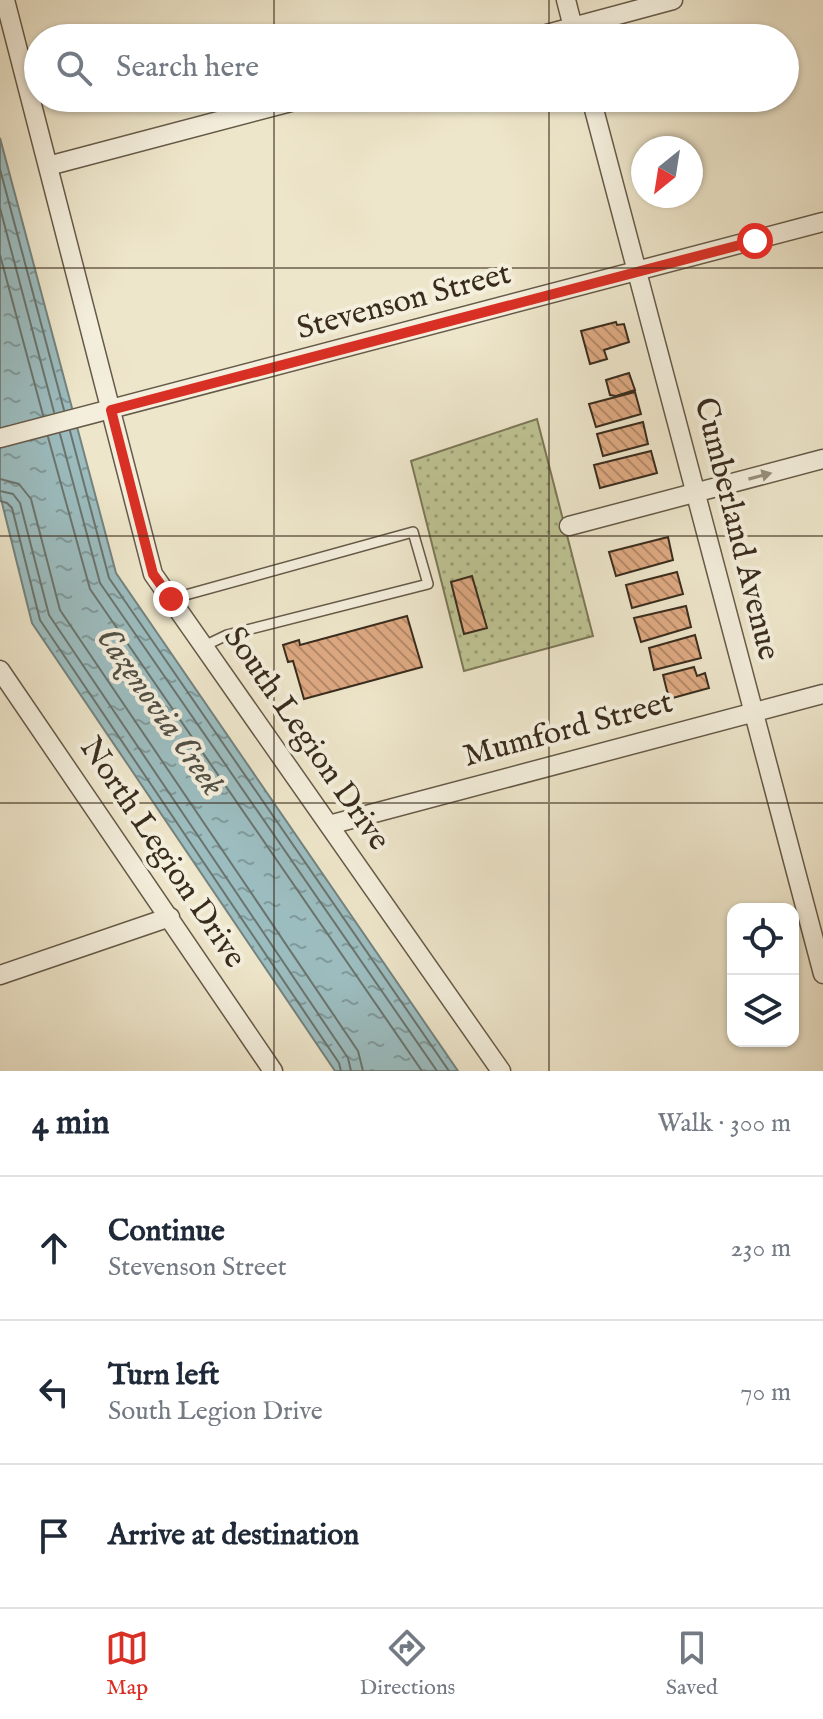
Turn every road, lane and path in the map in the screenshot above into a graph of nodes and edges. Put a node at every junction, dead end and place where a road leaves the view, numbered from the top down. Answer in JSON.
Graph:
{"nodes":[{"id":1,"x":5,"y":0,"type":"edge"},
{"id":2,"x":566,"y":0,"type":"edge"},
{"id":3,"x":673,"y":0,"type":"edge"},
{"id":4,"x":572,"y":24,"type":"edge"},
{"id":5,"x":599,"y":24,"type":"edge"},
{"id":6,"x":24,"y":73,"type":"edge"},
{"id":7,"x":34,"y":112,"type":"edge"},
{"id":8,"x":253,"y":112,"type":"edge"},
{"id":9,"x":595,"y":112,"type":"edge"},
{"id":10,"x":48,"y":166,"type":"junction"},
{"id":11,"x":823,"y":222,"type":"edge"},
{"id":12,"x":638,"y":272,"type":"junction"},
{"id":13,"x":104,"y":412,"type":"junction"},
{"id":14,"x":0,"y":438,"type":"edge"},
{"id":15,"x":823,"y":459,"type":"edge"},
{"id":16,"x":698,"y":493,"type":"junction"},
{"id":17,"x":569,"y":526,"type":"dead end"},
{"id":18,"x":171,"y":599,"type":"junction"},
{"id":19,"x":204,"y":646,"type":"junction"},
{"id":20,"x":1,"y":673,"type":"edge"},
{"id":21,"x":823,"y":694,"type":"edge"},
{"id":22,"x":752,"y":713,"type":"junction"},
{"id":23,"x":329,"y":825,"type":"junction"},
{"id":24,"x":170,"y":917,"type":"junction"},
{"id":25,"x":818,"y":939,"type":"edge"},
{"id":26,"x":823,"y":974,"type":"edge"},
{"id":27,"x":0,"y":975,"type":"edge"},
{"id":28,"x":273,"y":1071,"type":"edge"},
{"id":29,"x":501,"y":1071,"type":"edge"}],
"edges":[{"from":1,"to":6,"type":"street","name":"South Legion Drive"},
{"from":2,"to":4,"type":"street"},
{"from":3,"to":5,"type":"street"},
{"from":7,"to":10,"type":"street","name":"South Legion Drive"},
{"from":8,"to":10,"type":"street"},
{"from":9,"to":12,"type":"street","name":"Cumberland Avenue"},
{"from":10,"to":13,"type":"street","name":"South Legion Drive"},
{"from":11,"to":12,"type":"street","name":"Stevenson Street"},
{"from":12,"to":13,"type":"street","name":"Stevenson Street"},
{"from":12,"to":16,"type":"street","name":"Cumberland Avenue"},
{"from":13,"to":14,"type":"street","name":"Stevenson Street"},
{"from":13,"to":18,"type":"street","name":"South Legion Drive"},
{"from":16,"to":15,"type":"street","one_way":true},
{"from":16,"to":17,"type":"street"},
{"from":16,"to":22,"type":"street","name":"Cumberland Avenue"},
{"from":18,"to":19,"type":"street","name":"South Legion Drive"},
{"from":18,"to":19,"type":"lane"},
{"from":19,"to":23,"type":"street","name":"South Legion Drive"},
{"from":20,"to":24,"type":"street","name":"North Legion Drive"},
{"from":21,"to":22,"type":"street","name":"Mumford Street"},
{"from":22,"to":23,"type":"street","name":"Mumford Street"},
{"from":22,"to":25,"type":"street","name":"Cumberland Avenue"},
{"from":23,"to":29,"type":"street","name":"South Legion Drive"},
{"from":24,"to":27,"type":"street"},
{"from":24,"to":28,"type":"street","name":"North Legion Drive"},
{"from":25,"to":26,"type":"street","name":"Cumberland Avenue"}]}
